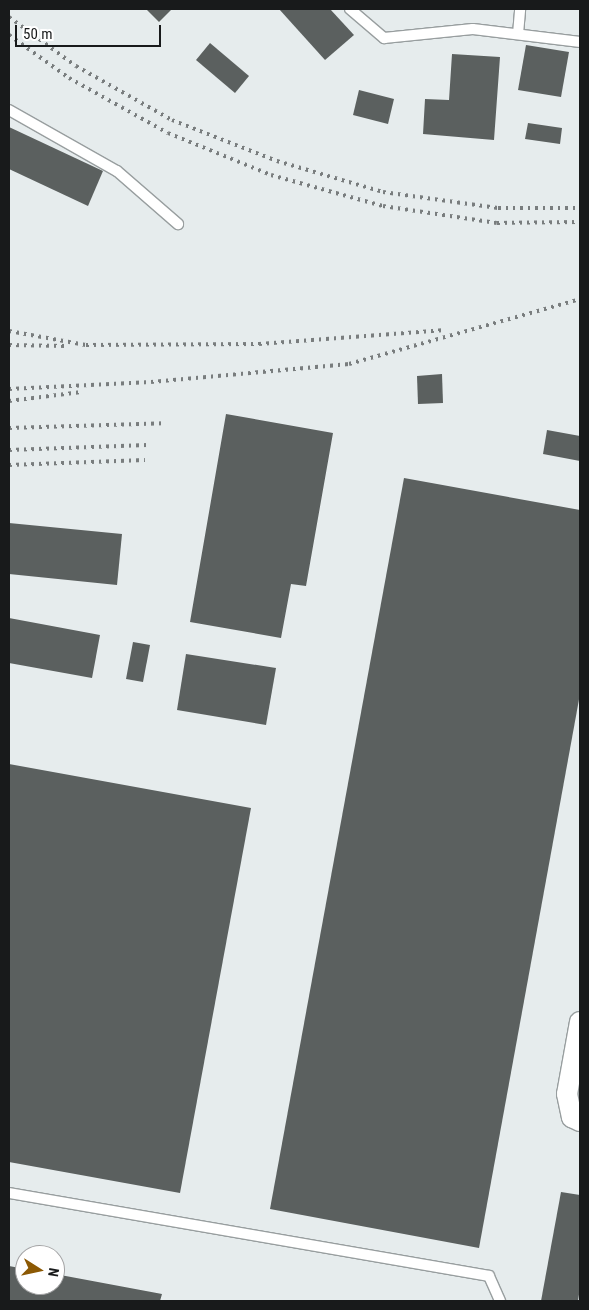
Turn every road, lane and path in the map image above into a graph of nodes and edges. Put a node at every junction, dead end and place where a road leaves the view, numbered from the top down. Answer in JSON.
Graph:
{"nodes":[{"id":1,"x":350,"y":9,"type":"edge"},
{"id":2,"x":520,"y":9,"type":"edge"},
{"id":3,"x":518,"y":34,"type":"junction"},
{"id":4,"x":580,"y":42,"type":"edge"},
{"id":5,"x":9,"y":110,"type":"edge"},
{"id":6,"x":178,"y":224,"type":"dead end"},
{"id":7,"x":580,"y":1022,"type":"edge"},
{"id":8,"x":580,"y":1120,"type":"edge"},
{"id":9,"x":9,"y":1193,"type":"edge"},
{"id":10,"x":500,"y":1301,"type":"edge"}],
"edges":[{"from":1,"to":3,"type":"lane"},
{"from":2,"to":3,"type":"lane"},
{"from":3,"to":4,"type":"lane"},
{"from":5,"to":6,"type":"lane"},
{"from":7,"to":8,"type":"street"},
{"from":9,"to":10,"type":"lane"}]}
